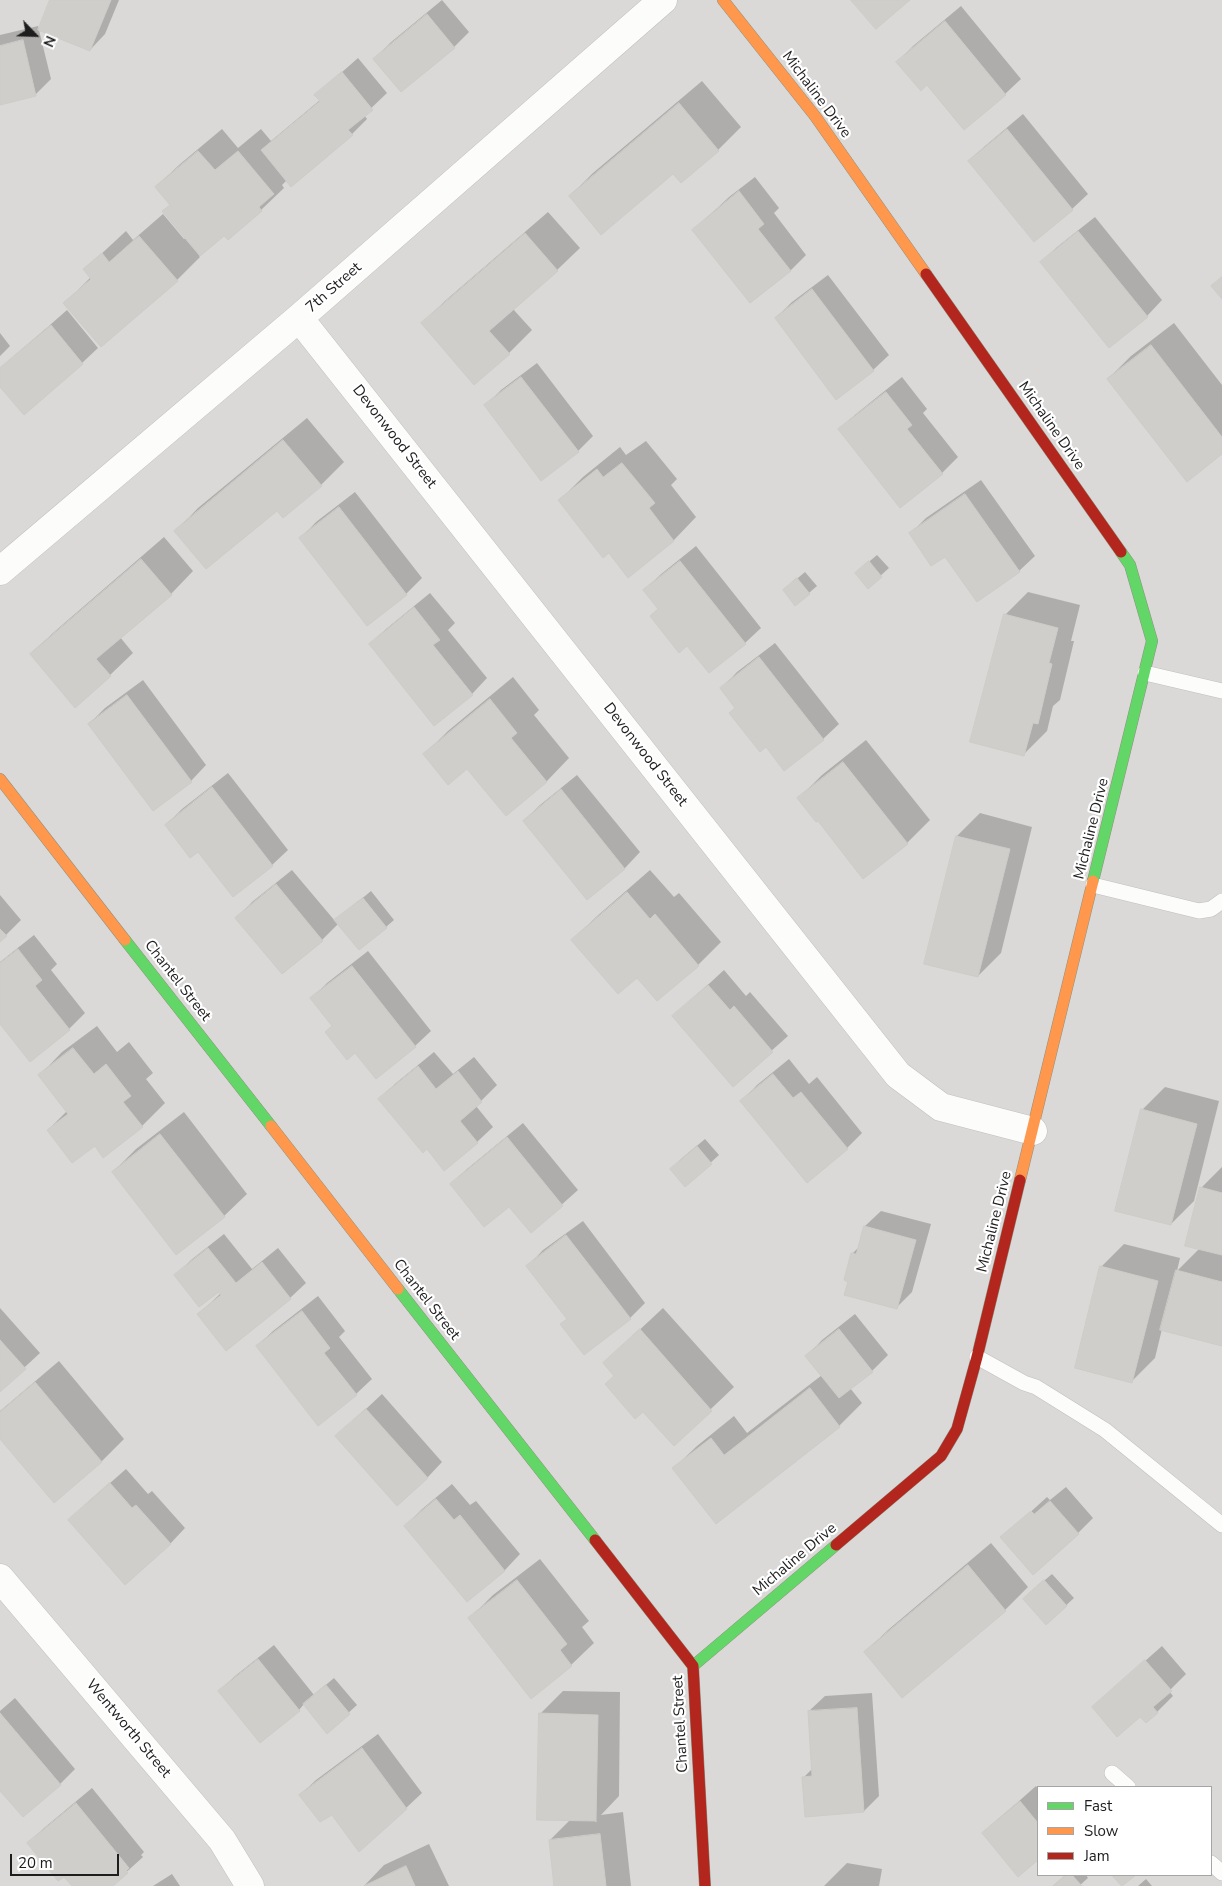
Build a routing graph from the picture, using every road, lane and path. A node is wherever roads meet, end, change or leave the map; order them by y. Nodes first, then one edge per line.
1 (664, 0) edge
2 (723, 0) edge
3 (299, 318) junction
4 (0, 571) edge
5 (1145, 673) junction
6 (1222, 691) edge
7 (0, 779) edge
8 (1093, 885) junction
9 (1222, 901) edge
10 (1033, 1132) junction
11 (977, 1357) junction
12 (1222, 1525) edge
13 (0, 1578) edge
14 (693, 1666) junction
15 (1112, 1773) dead end
16 (1127, 1786) edge
17 (1212, 1864) edge
18 (1222, 1874) edge
19 (250, 1886) edge
20 (705, 1886) edge

1 - 3 street, 7th Street
2 - 5 street, Michaline Drive
3 - 4 street, 7th Street
3 - 10 street, Devonwood Street
5 - 6 lane
5 - 8 street, Michaline Drive
7 - 14 street, Chantel Street
8 - 9 lane
8 - 10 street, Michaline Drive
10 - 11 street, Michaline Drive
11 - 12 lane
11 - 14 street, Michaline Drive
13 - 19 street, Wentworth Street
14 - 20 street, Chantel Street
15 - 16 lane
17 - 18 lane

